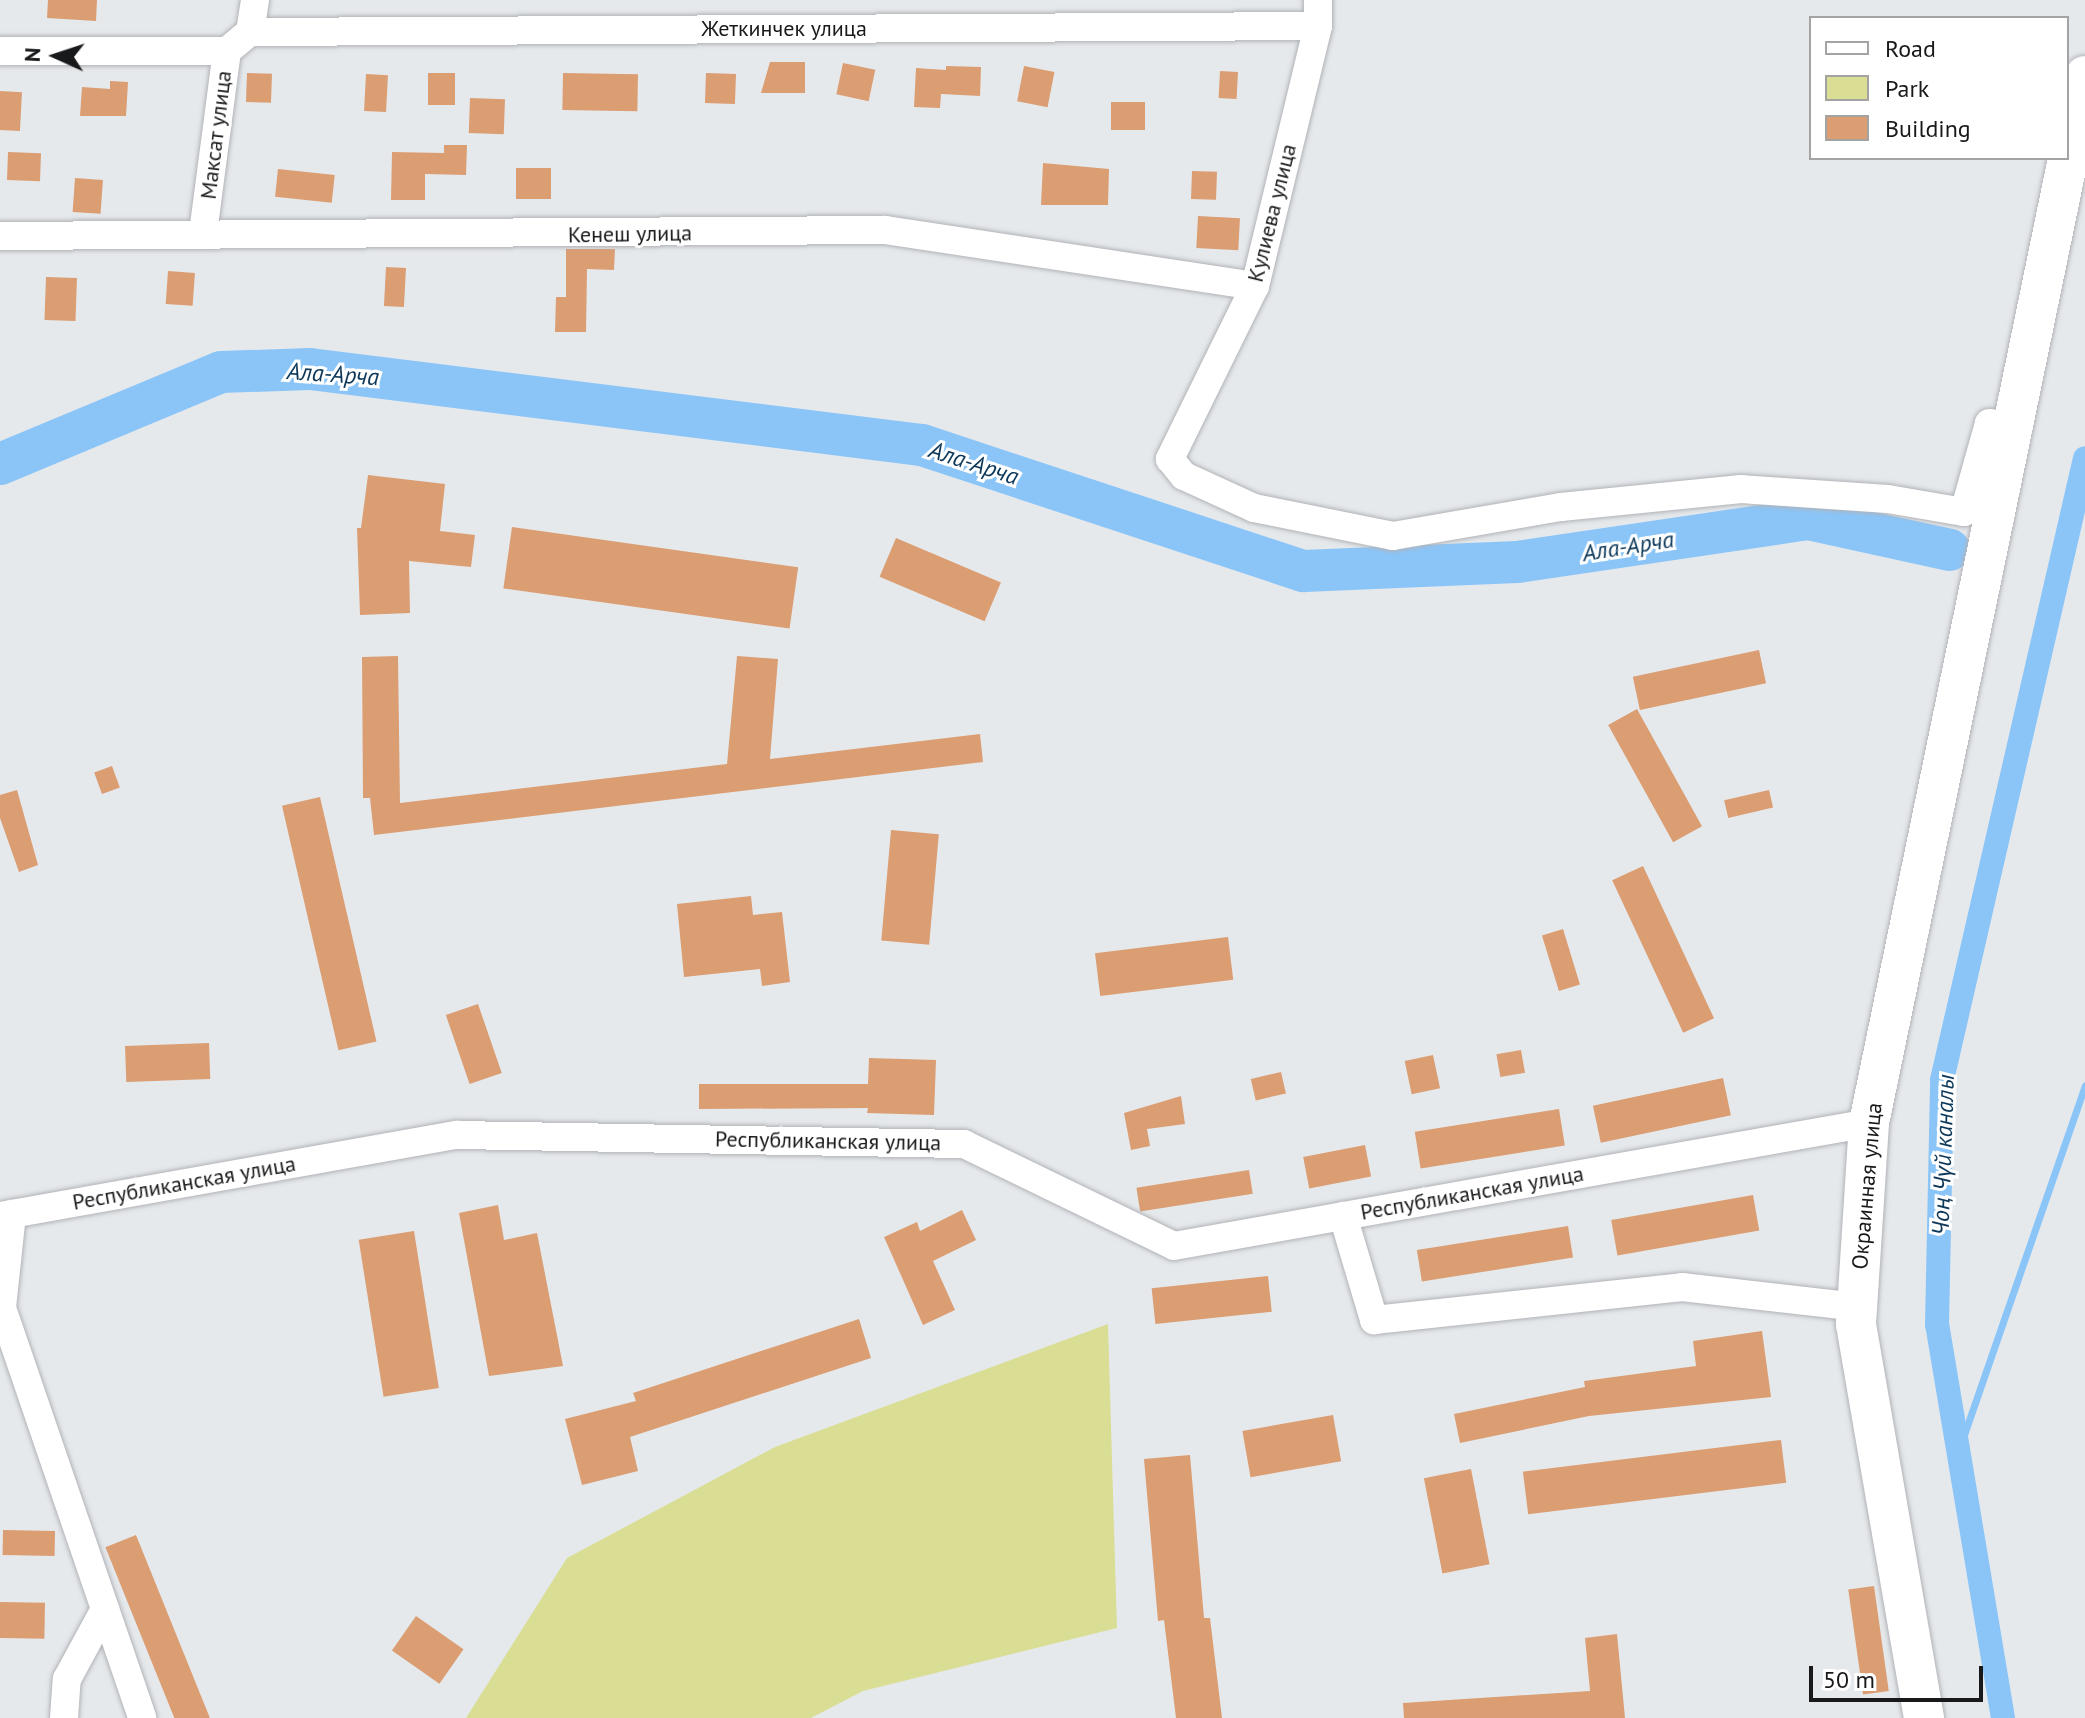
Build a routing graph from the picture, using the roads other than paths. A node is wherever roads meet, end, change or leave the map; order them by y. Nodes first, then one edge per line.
1 (255, 0) edge
2 (1318, 13) edge
3 (250, 32) junction
4 (0, 51) edge
5 (227, 51) junction
6 (2085, 76) edge
7 (2069, 154) edge
8 (2068, 160) edge
9 (203, 233) junction
10 (0, 236) edge
11 (1255, 286) junction
12 (2013, 426) junction
13 (1869, 1123) junction
14 (6, 1215) edge
15 (1343, 1216) junction
16 (1857, 1307) junction
17 (105, 1609) junction
18 (64, 1718) edge
19 (142, 1718) edge
20 (1924, 1718) edge

1 - 3 street
2 - 3 street, Жеткинчек улица
2 - 11 street, Кулиева улица
3 - 5 street, Максат улица
4 - 5 street
5 - 9 street, Максат улица
6 - 7 street, Окраинная улица
8 - 12 street, Окраинная улица
9 - 10 street, Кенеш улица
9 - 11 street, Кенеш улица
11 - 12 street, Кулиева улица
12 - 13 street, Окраинная улица
13 - 15 street, Республиканская улица
13 - 16 street, Окраинная улица
14 - 15 street, Республиканская улица
14 - 17 street
15 - 16 street
16 - 20 street, Окраинная улица
17 - 18 street
17 - 19 street

